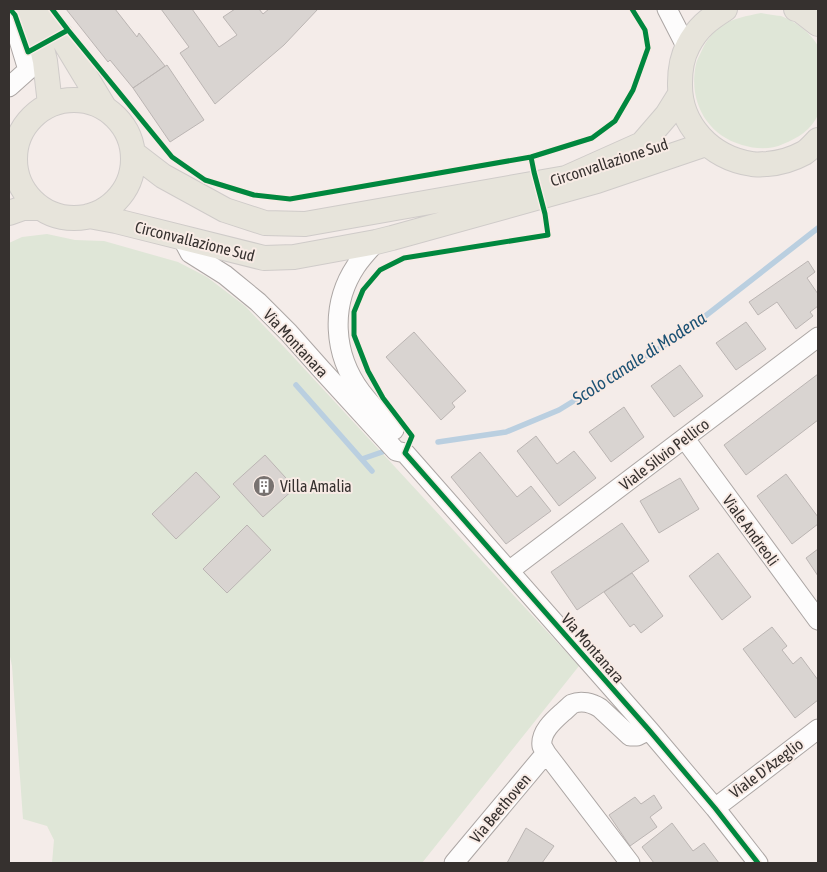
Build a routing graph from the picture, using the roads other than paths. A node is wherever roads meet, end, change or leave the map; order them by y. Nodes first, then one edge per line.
1 (667, 9) edge
2 (726, 9) edge
3 (9, 12) edge
4 (22, 31) edge
5 (687, 48) junction
6 (45, 61) junction
7 (9, 86) edge
8 (9, 94) edge
9 (680, 94) junction
10 (50, 104) junction
11 (104, 107) junction
12 (818, 140) edge
13 (706, 144) junction
14 (12, 148) edge
15 (133, 153) junction
16 (41, 208) junction
17 (9, 213) edge
18 (89, 216) junction
19 (182, 238) junction
20 (376, 242) junction
21 (818, 337) edge
22 (685, 439) junction
23 (405, 453) junction
24 (509, 571) junction
25 (818, 620) edge
26 (818, 729) edge
27 (649, 730) junction
28 (546, 753) junction
29 (714, 808) junction
30 (454, 863) edge
31 (630, 863) edge
32 (758, 863) edge

1 - 5 street
2 - 5 main road
3 - 4 street
4 - 6 main road
4 - 7 street
4 - 11 main road
5 - 9 main road
6 - 8 street
6 - 10 main road
9 - 13 main road
9 - 15 main road, Circonvallazione Sud
10 - 11 main road, Circonvallazione Sud
10 - 14 main road, Circonvallazione Sud
11 - 15 main road, Circonvallazione Sud
12 - 13 main road
13 - 20 main road, Circonvallazione Sud
14 - 16 main road, Circonvallazione Sud
15 - 18 main road, Circonvallazione Sud
16 - 17 main road, Circonvallazione Sud
16 - 18 main road, Circonvallazione Sud
18 - 19 main road, Circonvallazione Sud
19 - 20 main road, Circonvallazione Sud
19 - 23 street, Via Montanara
20 - 23 street, Via Montanara
21 - 22 street, Viale Silvio Pellico
22 - 24 street, Viale Silvio Pellico
22 - 25 street, Viale Andreoli
23 - 24 street, Via Montanara
24 - 27 street, Via Montanara
26 - 29 street, Viale D'Azeglio
27 - 28 street
27 - 29 street, Via Montanara
28 - 30 street, Via Beethoven
28 - 31 street
29 - 32 street, Via Montanara

